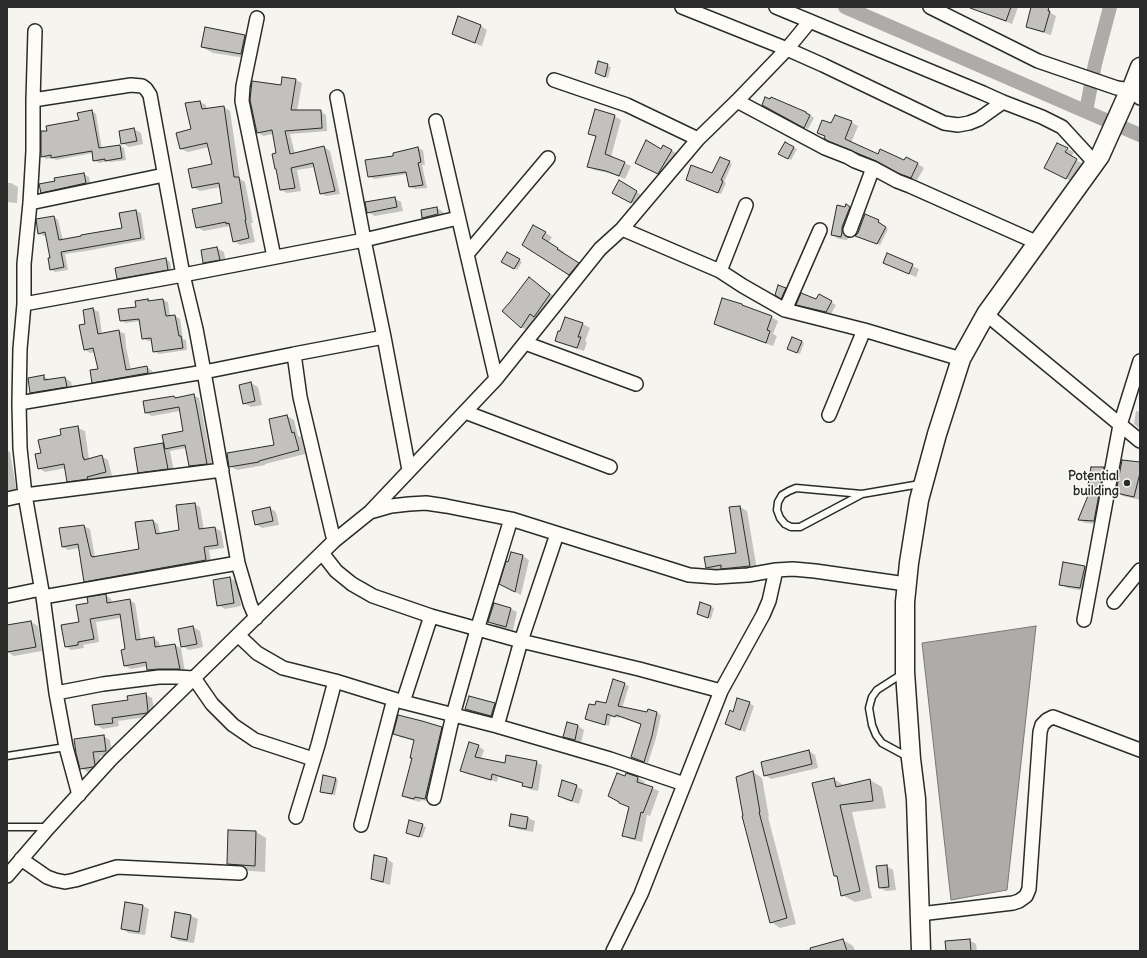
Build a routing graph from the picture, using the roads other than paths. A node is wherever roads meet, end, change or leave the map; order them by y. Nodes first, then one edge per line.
1 (682, 7) edge
2 (776, 7) edge
3 (930, 7) edge
4 (257, 18) dead end
5 (810, 21) junction
6 (35, 31) dead end
7 (787, 49) junction
8 (1140, 67) edge
9 (554, 80) dead end
10 (1129, 93) edge
11 (337, 97) dead end
12 (33, 100) junction
13 (737, 101) junction
14 (1003, 102) junction
15 (436, 121) dead end
16 (698, 139) junction
17 (548, 158) dead end
18 (1098, 160) junction
19 (874, 168) junction
20 (164, 175) junction
21 (30, 203) junction
22 (746, 205) dead end
23 (458, 218) junction
24 (622, 229) junction
25 (820, 230) dead end
26 (850, 230) dead end
27 (364, 240) junction
28 (1038, 243) junction
29 (467, 254) junction
30 (274, 257) junction
31 (720, 271) junction
32 (184, 275) junction
33 (24, 304) junction
34 (785, 310) junction
35 (986, 314) junction
36 (864, 330) junction
37 (384, 337) junction
38 (525, 343) junction
39 (294, 354) junction
40 (961, 359) junction
41 (1140, 361) edge
42 (204, 372) junction
43 (496, 380) junction
44 (636, 384) dead end
45 (19, 403) junction
46 (465, 412) junction
47 (829, 415) dead end
48 (1120, 425) junction
49 (1140, 441) edge
50 (610, 467) dead end
51 (222, 470) junction
52 (409, 470) junction
53 (924, 484) junction
54 (862, 494) junction
55 (25, 495) junction
56 (7, 499) edge
57 (370, 512) junction
58 (511, 519) junction
59 (557, 534) junction
60 (334, 541) junction
61 (322, 553) junction
62 (238, 563) junction
63 (776, 570) junction
64 (1140, 570) edge
65 (906, 584) junction
66 (8, 591) edge
67 (42, 593) junction
68 (1114, 602) dead end
69 (431, 616) junction
70 (256, 618) junction
71 (1084, 620) dead end
72 (477, 630) junction
73 (238, 635) junction
74 (521, 641) junction
75 (906, 672) junction
76 (194, 678) junction
77 (335, 681) junction
78 (721, 691) junction
79 (56, 693) junction
80 (399, 700) junction
81 (452, 715) junction
82 (497, 726) junction
83 (66, 747) junction
84 (1140, 750) edge
85 (7, 756) edge
86 (313, 759) junction
87 (911, 759) junction
88 (684, 784) junction
89 (79, 795) junction
90 (434, 798) dead end
91 (296, 817) dead end
92 (361, 825) dead end
93 (49, 827) junction
94 (7, 828) edge
95 (21, 859) junction
96 (240, 873) dead end
97 (7, 876) edge
98 (920, 914) junction
99 (613, 951) edge
100 (921, 951) edge

1 - 7 street
2 - 5 street
3 - 10 street
4 - 30 street
5 - 7 street
5 - 14 street
6 - 12 street
7 - 13 street
7 - 14 street
8 - 10 main road
9 - 16 street
10 - 18 main road
11 - 27 street
12 - 20 street
12 - 21 street
13 - 16 street
13 - 19 street
14 - 18 street
15 - 23 street
16 - 24 street
17 - 29 street
18 - 28 main road
19 - 26 street
19 - 28 street
20 - 21 street
20 - 32 street
21 - 33 street
22 - 31 street
23 - 27 street
23 - 29 street
24 - 31 street
24 - 38 street
25 - 34 street
27 - 30 street
27 - 37 street
28 - 35 main road
29 - 43 street
30 - 32 street
31 - 34 street
32 - 33 street
32 - 42 street
33 - 45 street
34 - 36 street
35 - 40 main road
35 - 48 street
36 - 40 street
36 - 47 street
37 - 39 street
37 - 52 street
38 - 43 street
38 - 44 street
39 - 42 street
39 - 60 street
40 - 53 main road
41 - 48 street
42 - 45 street
42 - 51 street
43 - 46 street
45 - 55 street
46 - 50 street
46 - 52 street
48 - 49 street
48 - 71 street
51 - 55 street
51 - 62 street
52 - 57 street
53 - 54 lane
53 - 65 main road
54 - 54 lane
55 - 56 street
55 - 67 street
57 - 58 street
57 - 60 street
58 - 59 street
58 - 72 street
59 - 63 street
59 - 74 street
60 - 61 street
61 - 69 street
61 - 70 street
62 - 67 street
62 - 70 street
63 - 65 street
63 - 78 street
64 - 68 street
65 - 75 main road
66 - 67 street
67 - 79 street
69 - 72 street
69 - 80 street
70 - 73 street
72 - 74 street
72 - 81 street
73 - 76 street
73 - 77 street
74 - 78 street
74 - 82 street
75 - 87 main road
75 - 87 lane
76 - 79 street
76 - 86 street
76 - 89 street
77 - 80 street
77 - 86 street
78 - 88 street
79 - 83 street
80 - 81 street
80 - 92 street
81 - 82 street
81 - 90 street
82 - 88 street
83 - 85 lane
83 - 89 street
84 - 98 street
86 - 91 street
87 - 98 main road
88 - 99 street
89 - 93 street
93 - 94 lane
93 - 95 street
95 - 96 street
95 - 97 street
98 - 100 main road

